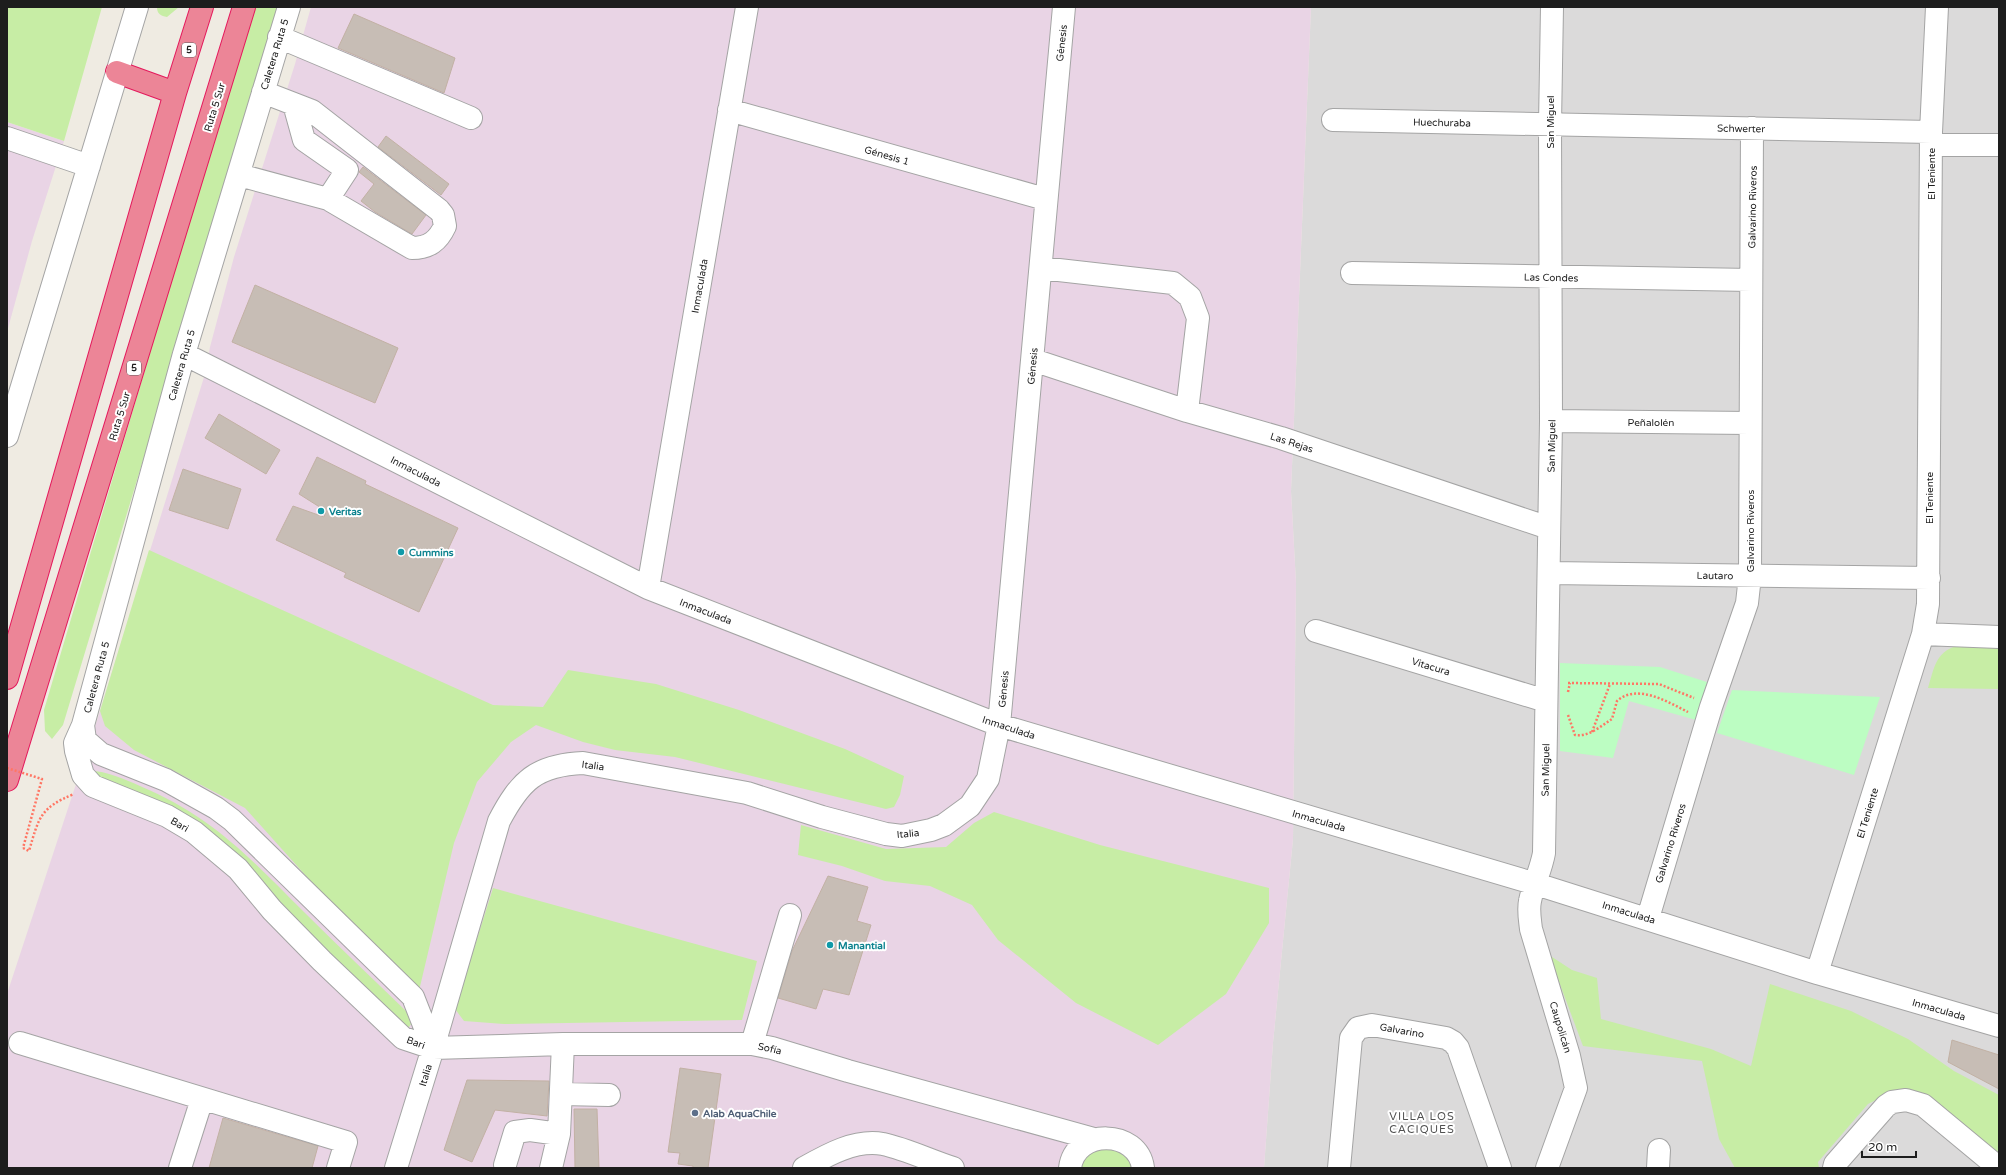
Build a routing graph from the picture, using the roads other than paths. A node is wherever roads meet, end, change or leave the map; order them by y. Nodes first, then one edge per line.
1 (137, 7) edge
2 (202, 7) edge
3 (244, 7) edge
4 (289, 7) edge
5 (747, 7) edge
6 (1064, 7) edge
7 (1552, 7) edge
8 (1937, 7) edge
9 (279, 38) junction
10 (117, 72) junction
11 (263, 92) junction
12 (175, 93) junction
13 (294, 104) junction
14 (729, 110) junction
15 (471, 118) dead end
16 (1333, 120) dead end
17 (1550, 124) junction
18 (1752, 128) junction
19 (7, 138) edge
20 (1931, 138) junction
21 (1999, 145) edge
22 (89, 166) junction
23 (239, 175) junction
24 (328, 199) junction
25 (1046, 199) junction
26 (1041, 268) junction
27 (1352, 273) dead end
28 (1550, 277) junction
29 (1751, 280) junction
30 (184, 354) junction
31 (1033, 360) junction
32 (1186, 411) junction
33 (1551, 421) junction
34 (1750, 423) junction
35 (7, 436) edge
36 (1549, 528) junction
37 (1549, 573) junction
38 (1750, 576) junction
39 (1929, 578) junction
40 (648, 588) junction
41 (1316, 631) dead end
42 (1923, 634) junction
43 (1999, 637) edge
44 (7, 678) edge
45 (1547, 692) junction
46 (83, 725) junction
47 (999, 725) junction
48 (7, 780) edge
49 (1536, 884) junction
50 (790, 915) dead end
51 (1648, 918) junction
52 (1817, 973) junction
53 (1999, 1026) edge
54 (20, 1043) dead end
55 (563, 1044) junction
56 (752, 1044) junction
57 (433, 1048) junction
58 (561, 1094) junction
59 (609, 1095) dead end
60 (202, 1099) junction
61 (559, 1134) junction
62 (1094, 1139) junction
63 (506, 1165) dead end
64 (180, 1168) edge
65 (338, 1168) edge
66 (396, 1168) edge
67 (550, 1168) edge
68 (804, 1168) edge
69 (953, 1168) edge
70 (1070, 1168) edge
71 (1143, 1168) edge
72 (1339, 1168) edge
73 (1500, 1168) edge
74 (1547, 1168) edge
75 (1834, 1168) edge
76 (1999, 1168) edge

1 - 10 street
2 - 12 highway, 5
3 - 48 highway, Ruta 5 Sur / 5
4 - 9 street, Caletera Ruta 5
5 - 14 street, Inmaculada
6 - 25 street, Génesis
7 - 17 street, San Miguel
8 - 20 street, El Teniente
9 - 11 street, Caletera Ruta 5
9 - 15 street
10 - 12 highway
10 - 22 street
11 - 13 street
11 - 23 street, Caletera Ruta 5
12 - 44 highway, 5
13 - 24 street
13 - 24 street
14 - 25 street, Génesis 1
14 - 40 street, Inmaculada
16 - 17 street, Huechuraba
17 - 18 street, Schwerter
17 - 28 street, San Miguel
18 - 20 street, Schwerter
18 - 29 street, Galvarino Riveros
19 - 22 street
20 - 21 street, Schwerter
20 - 39 street, El Teniente
22 - 35 street
23 - 24 street
23 - 30 street, Caletera Ruta 5
25 - 26 street, Génesis
26 - 31 street, Génesis
26 - 32 street
27 - 28 street, Las Condes
28 - 29 street, Las Condes
28 - 33 street, San Miguel
29 - 34 street, Galvarino Riveros
30 - 40 street, Inmaculada
30 - 46 street, Caletera Ruta 5
31 - 32 street, Las Rejas
31 - 47 street, Génesis
32 - 36 street, Las Rejas
33 - 34 street, Peñalolén
33 - 36 street, San Miguel
34 - 38 street, Galvarino Riveros
36 - 37 street, San Miguel
37 - 38 street, Lautaro
37 - 45 street, San Miguel
38 - 39 street, Lautaro
38 - 51 street, Galvarino Riveros
39 - 42 street, El Teniente
40 - 47 street, Inmaculada
41 - 45 street, Vitacura
42 - 43 street
42 - 52 street, El Teniente
45 - 49 street, San Miguel
46 - 57 street, Bari
46 - 57 street, Bari
47 - 49 street, Inmaculada
47 - 57 street, Italia
49 - 51 street, Inmaculada
49 - 74 street, Caupolicán
50 - 56 street
51 - 52 street, Inmaculada
52 - 53 street, Inmaculada
54 - 60 street
55 - 56 street, Sofía
55 - 57 street, Sofía
55 - 58 street
56 - 62 street, Sofía
57 - 66 street, Italia
58 - 59 street
58 - 61 street
60 - 64 street
60 - 65 street
61 - 63 street
61 - 67 street
62 - 70 street
62 - 71 street, Sofía
68 - 69 street
72 - 73 street, Galvarino
75 - 76 street

